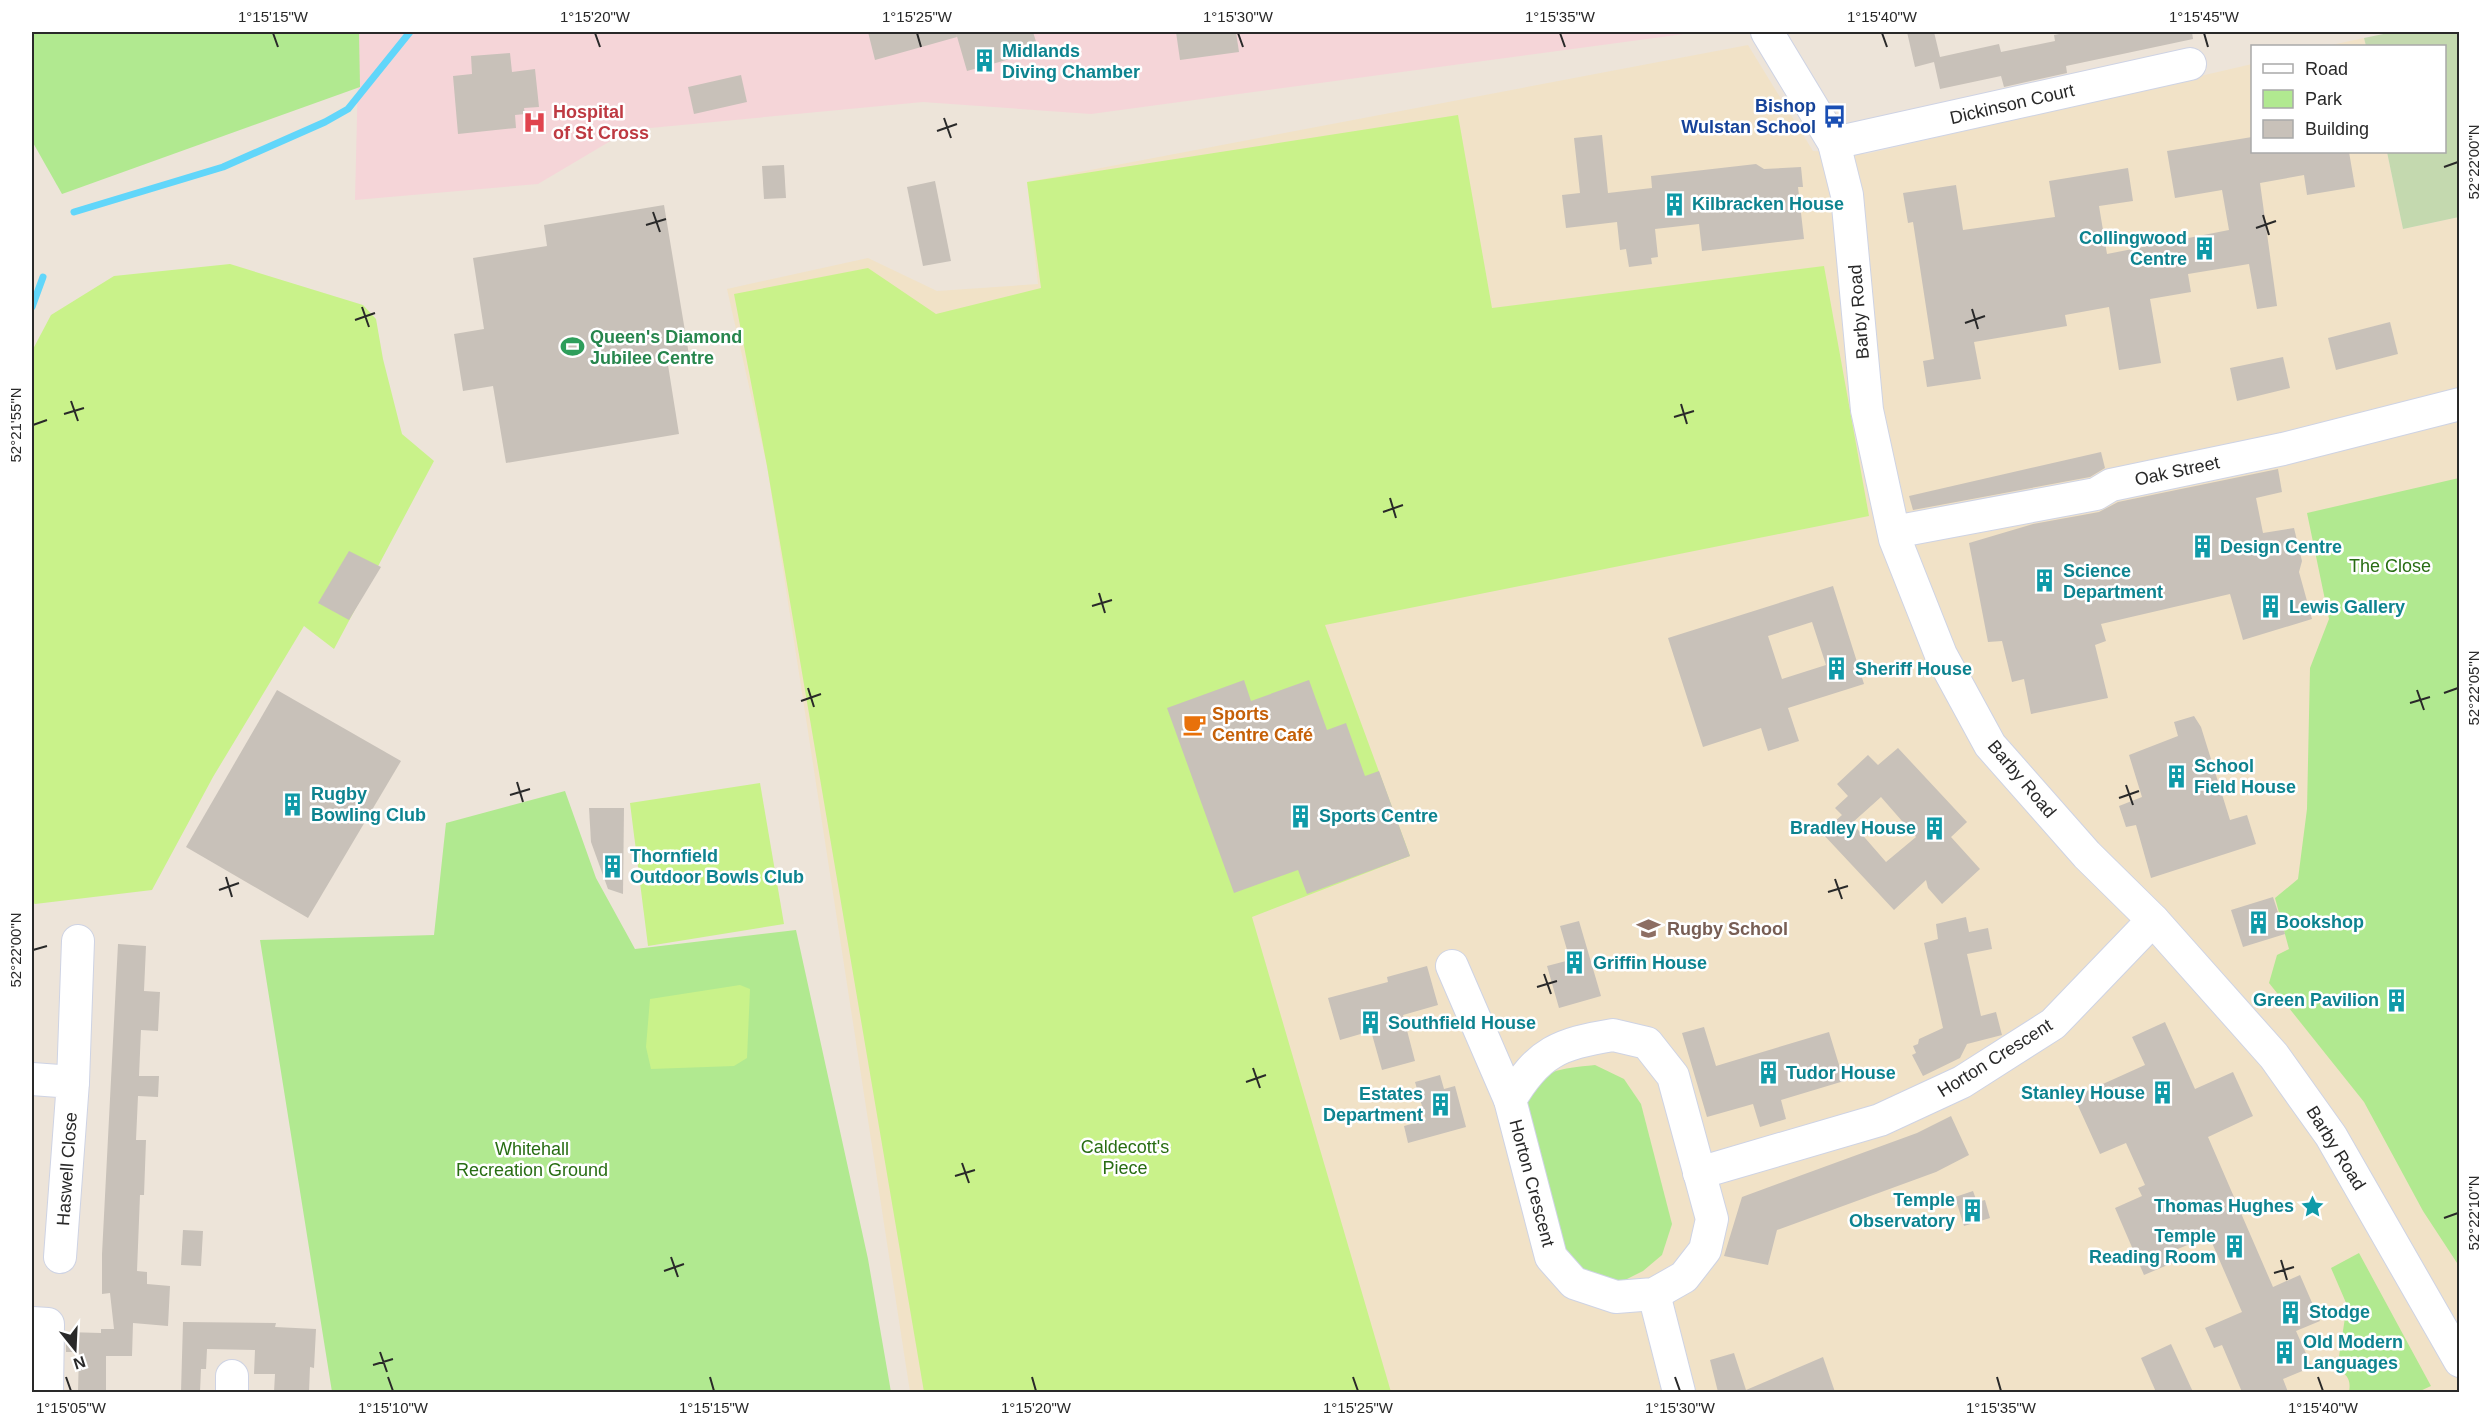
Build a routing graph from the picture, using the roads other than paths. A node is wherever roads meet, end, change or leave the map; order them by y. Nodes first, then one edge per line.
1 (1767, 32) edge
2 (2190, 64) dead end
3 (1834, 143) junction
4 (2460, 404) edge
5 (1894, 532) junction
6 (2153, 920) junction
7 (78, 941) dead end
8 (1452, 966) dead end
9 (32, 1079) edge
10 (73, 1082) junction
11 (1510, 1100) junction
12 (1700, 1173) junction
13 (60, 1257) dead end
14 (1654, 1294) junction
15 (40, 1323) edge
16 (2460, 1361) edge
17 (47, 1392) edge
18 (1679, 1392) edge

1 - 3 street, Barby Road
2 - 3 street, Dickinson Court
3 - 5 street, Barby Road
4 - 5 street, Oak Street
5 - 6 street, Barby Road
6 - 12 street, Horton Crescent
6 - 16 street, Barby Road
7 - 10 street, Haswell Close
8 - 11 street, Horton Crescent
9 - 10 street
10 - 13 street, Haswell Close
11 - 12 street, Horton Crescent
11 - 14 street, Horton Crescent
12 - 14 street, Horton Crescent
14 - 18 street
15 - 17 street

